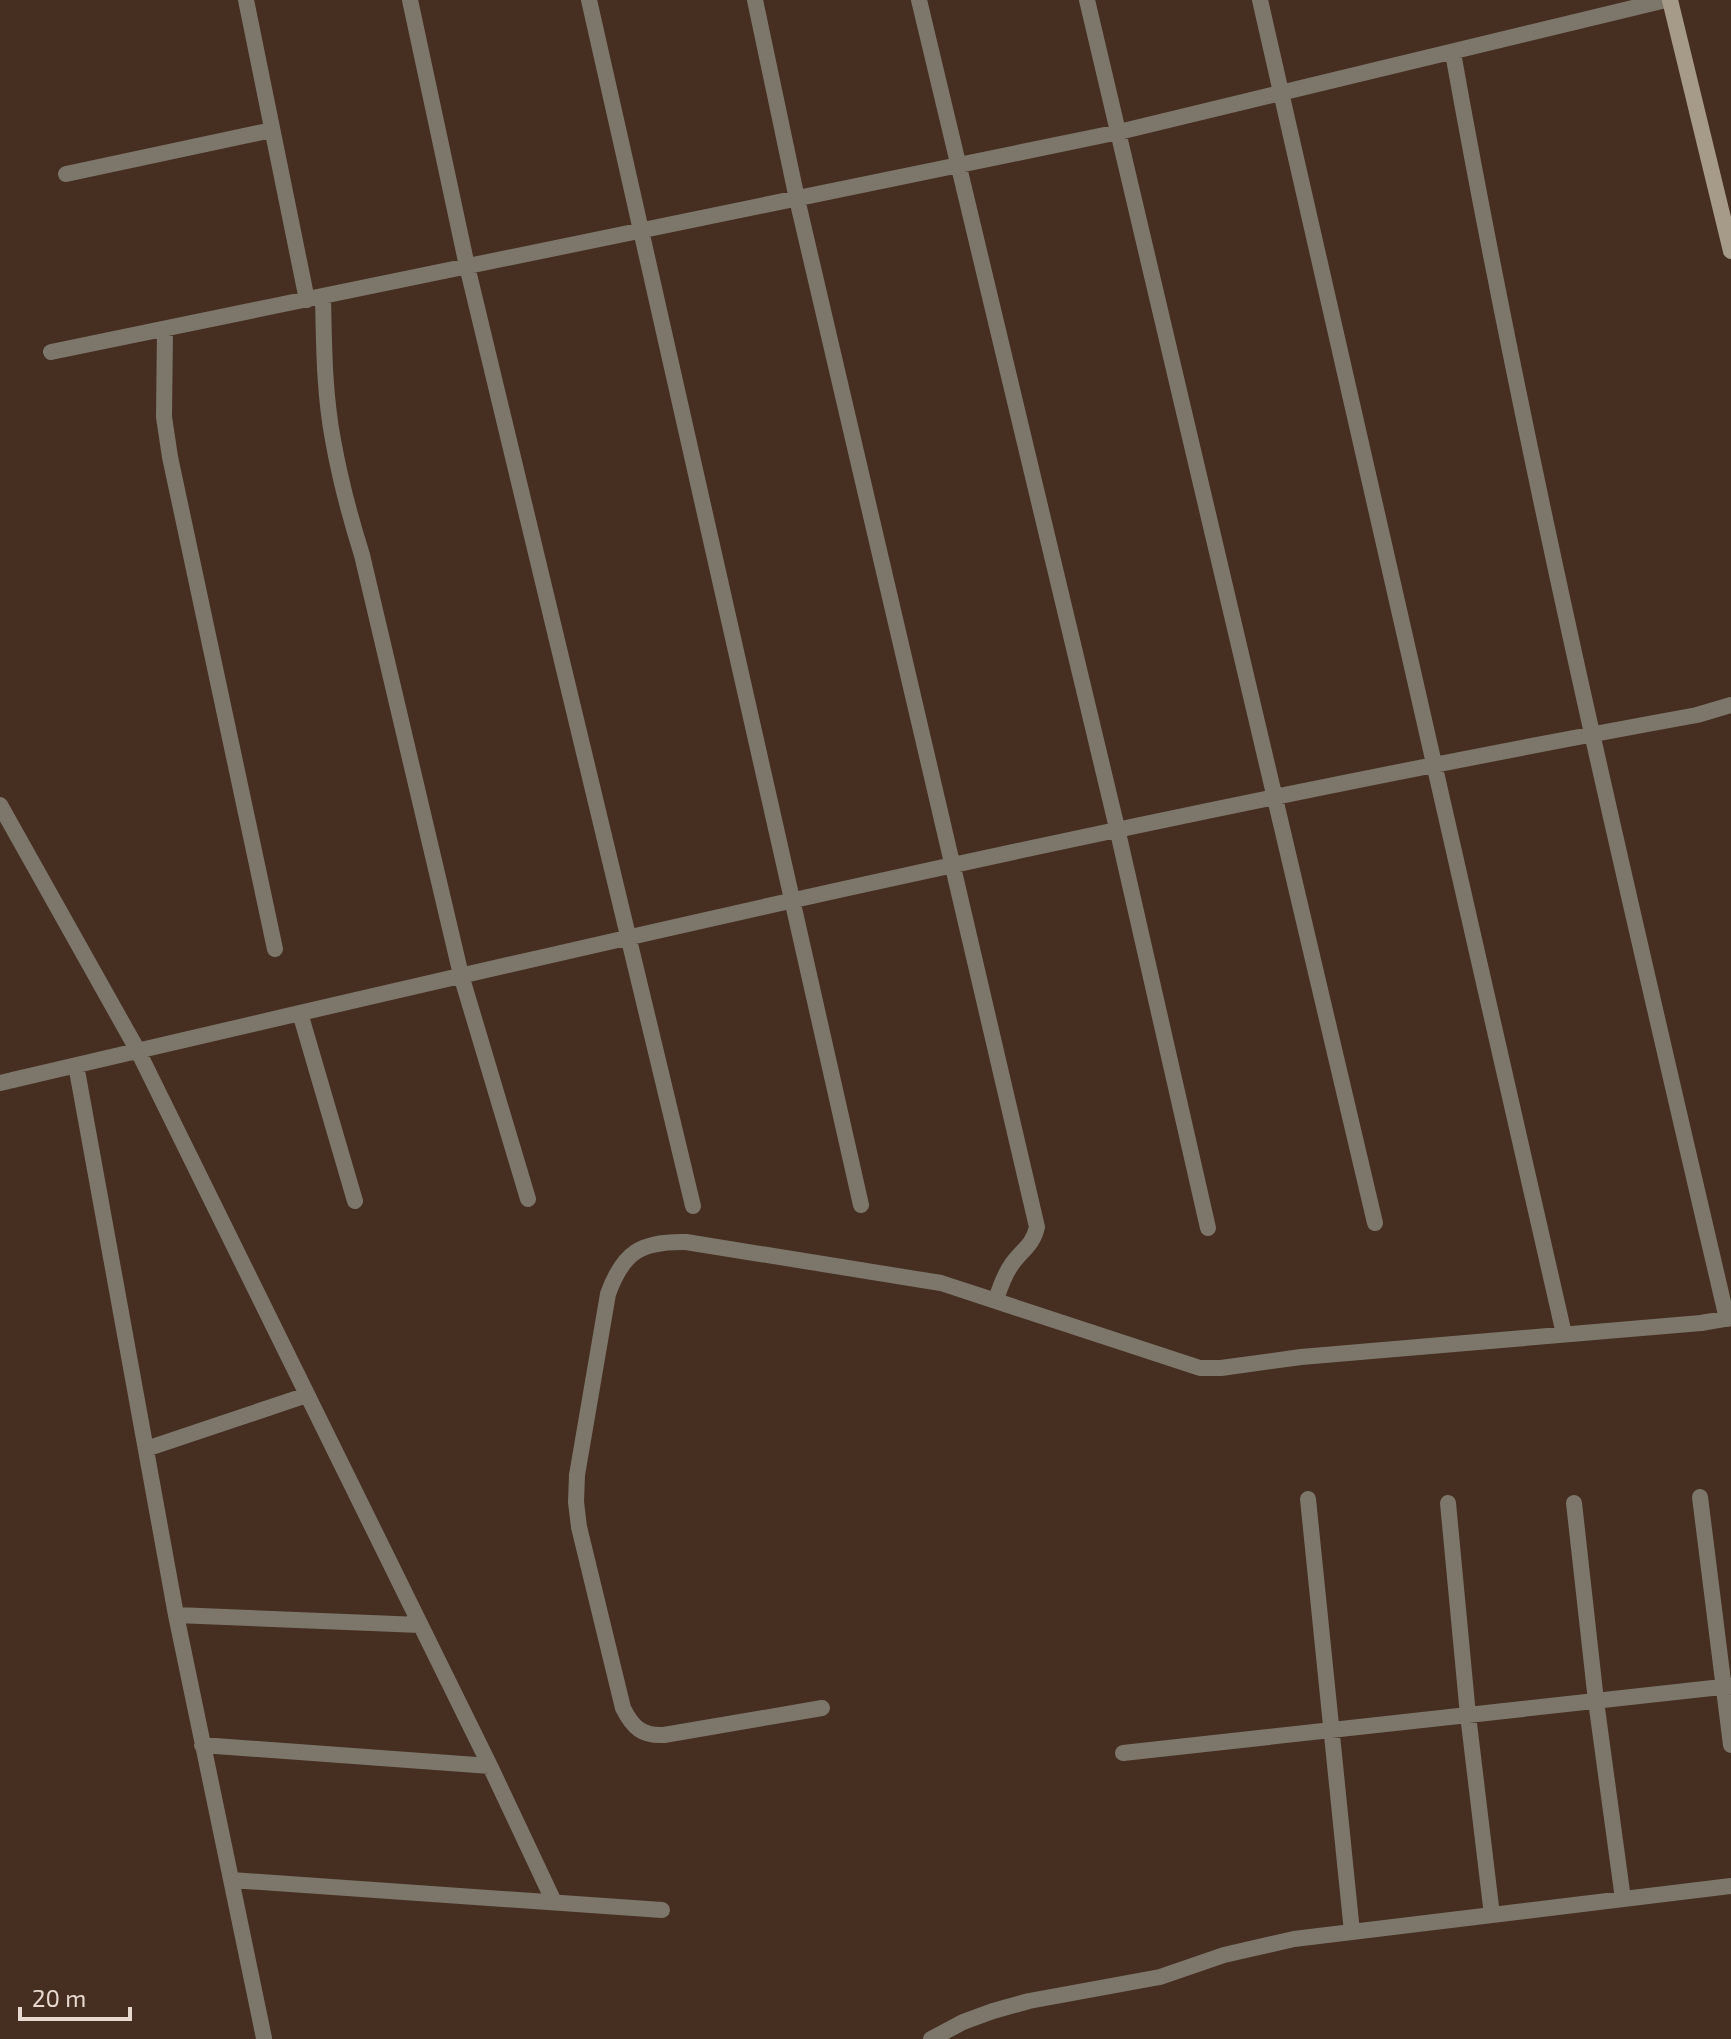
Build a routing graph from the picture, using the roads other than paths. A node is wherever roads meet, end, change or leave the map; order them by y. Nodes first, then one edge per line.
1 (246, 0) edge
2 (410, 0) edge
3 (589, 0) edge
4 (755, 0) edge
5 (919, 0) edge
6 (1087, 0) edge
7 (1260, 0) edge
8 (1668, 0) edge
9 (1453, 53) junction
10 (1282, 95) junction
11 (272, 130) junction
12 (1119, 132) junction
13 (957, 165) junction
14 (66, 174) dead end
15 (797, 199) junction
16 (641, 231) junction
17 (1730, 242) edge
18 (467, 266) junction
19 (315, 298) junction
20 (165, 329) junction
21 (51, 352) dead end
22 (1731, 705) edge
23 (1591, 734) junction
24 (1435, 764) junction
25 (1273, 796) junction
26 (0, 805) edge
27 (1117, 828) junction
28 (951, 866) junction
29 (792, 900) junction
30 (627, 936) junction
31 (275, 949) dead end
32 (461, 975) junction
33 (300, 1013) junction
34 (138, 1051) junction
35 (76, 1065) junction
36 (0, 1083) edge
37 (528, 1199) dead end
38 (355, 1201) dead end
39 (861, 1205) dead end
40 (693, 1206) dead end
41 (1375, 1223) dead end
42 (1208, 1228) dead end
43 (996, 1300) junction
44 (1729, 1319) edge
45 (1564, 1334) junction
46 (307, 1395) junction
47 (146, 1449) junction
48 (1700, 1497) dead end
49 (1308, 1499) dead end
50 (1448, 1503) dead end
51 (1574, 1503) dead end
52 (176, 1615) junction
53 (420, 1625) junction
54 (1727, 1687) edge
55 (1596, 1701) junction
56 (822, 1708) dead end
57 (1468, 1715) junction
58 (1332, 1730) junction
59 (202, 1745) junction
60 (1731, 1745) edge
61 (1123, 1753) dead end
62 (490, 1766) junction
63 (232, 1880) junction
64 (1731, 1886) edge
65 (1623, 1899) junction
66 (554, 1902) junction
67 (662, 1910) dead end
68 (1492, 1915) junction
69 (1352, 1932) junction
70 (264, 2038) edge
71 (931, 2039) edge

1 - 11 street
2 - 18 street
3 - 16 street
4 - 15 street
5 - 13 street
6 - 12 street
7 - 10 street
8 - 9 street
8 - 17 street
9 - 10 street
9 - 23 street
10 - 12 street
10 - 24 street
11 - 14 street
11 - 19 street
12 - 13 street
12 - 25 street
13 - 15 street
13 - 27 street
15 - 16 street
15 - 28 street
16 - 18 street
16 - 29 street
18 - 19 street
18 - 30 street
19 - 20 street
19 - 32 street
20 - 21 street
20 - 31 street
22 - 23 street
23 - 24 street
23 - 44 street
24 - 25 street
24 - 45 street
25 - 27 street
25 - 41 street
26 - 34 street
27 - 28 street
27 - 42 street
28 - 29 street
28 - 43 street
29 - 30 street
29 - 39 street
30 - 32 street
30 - 40 street
32 - 33 street
32 - 37 street
33 - 34 street
33 - 38 street
34 - 35 street
34 - 46 street
35 - 36 street
35 - 47 street
43 - 45 street
43 - 56 street
44 - 45 street
46 - 47 street
46 - 53 street
47 - 52 street
48 - 54 street
49 - 58 street
50 - 57 street
51 - 55 street
52 - 53 street
52 - 59 street
53 - 62 street
54 - 55 street
54 - 60 street
55 - 57 street
55 - 65 street
57 - 58 street
57 - 68 street
58 - 61 street
58 - 69 street
59 - 62 street
59 - 63 street
62 - 66 street
63 - 66 street
63 - 70 street
64 - 65 street
65 - 68 street
66 - 67 street
68 - 69 street
69 - 71 street

